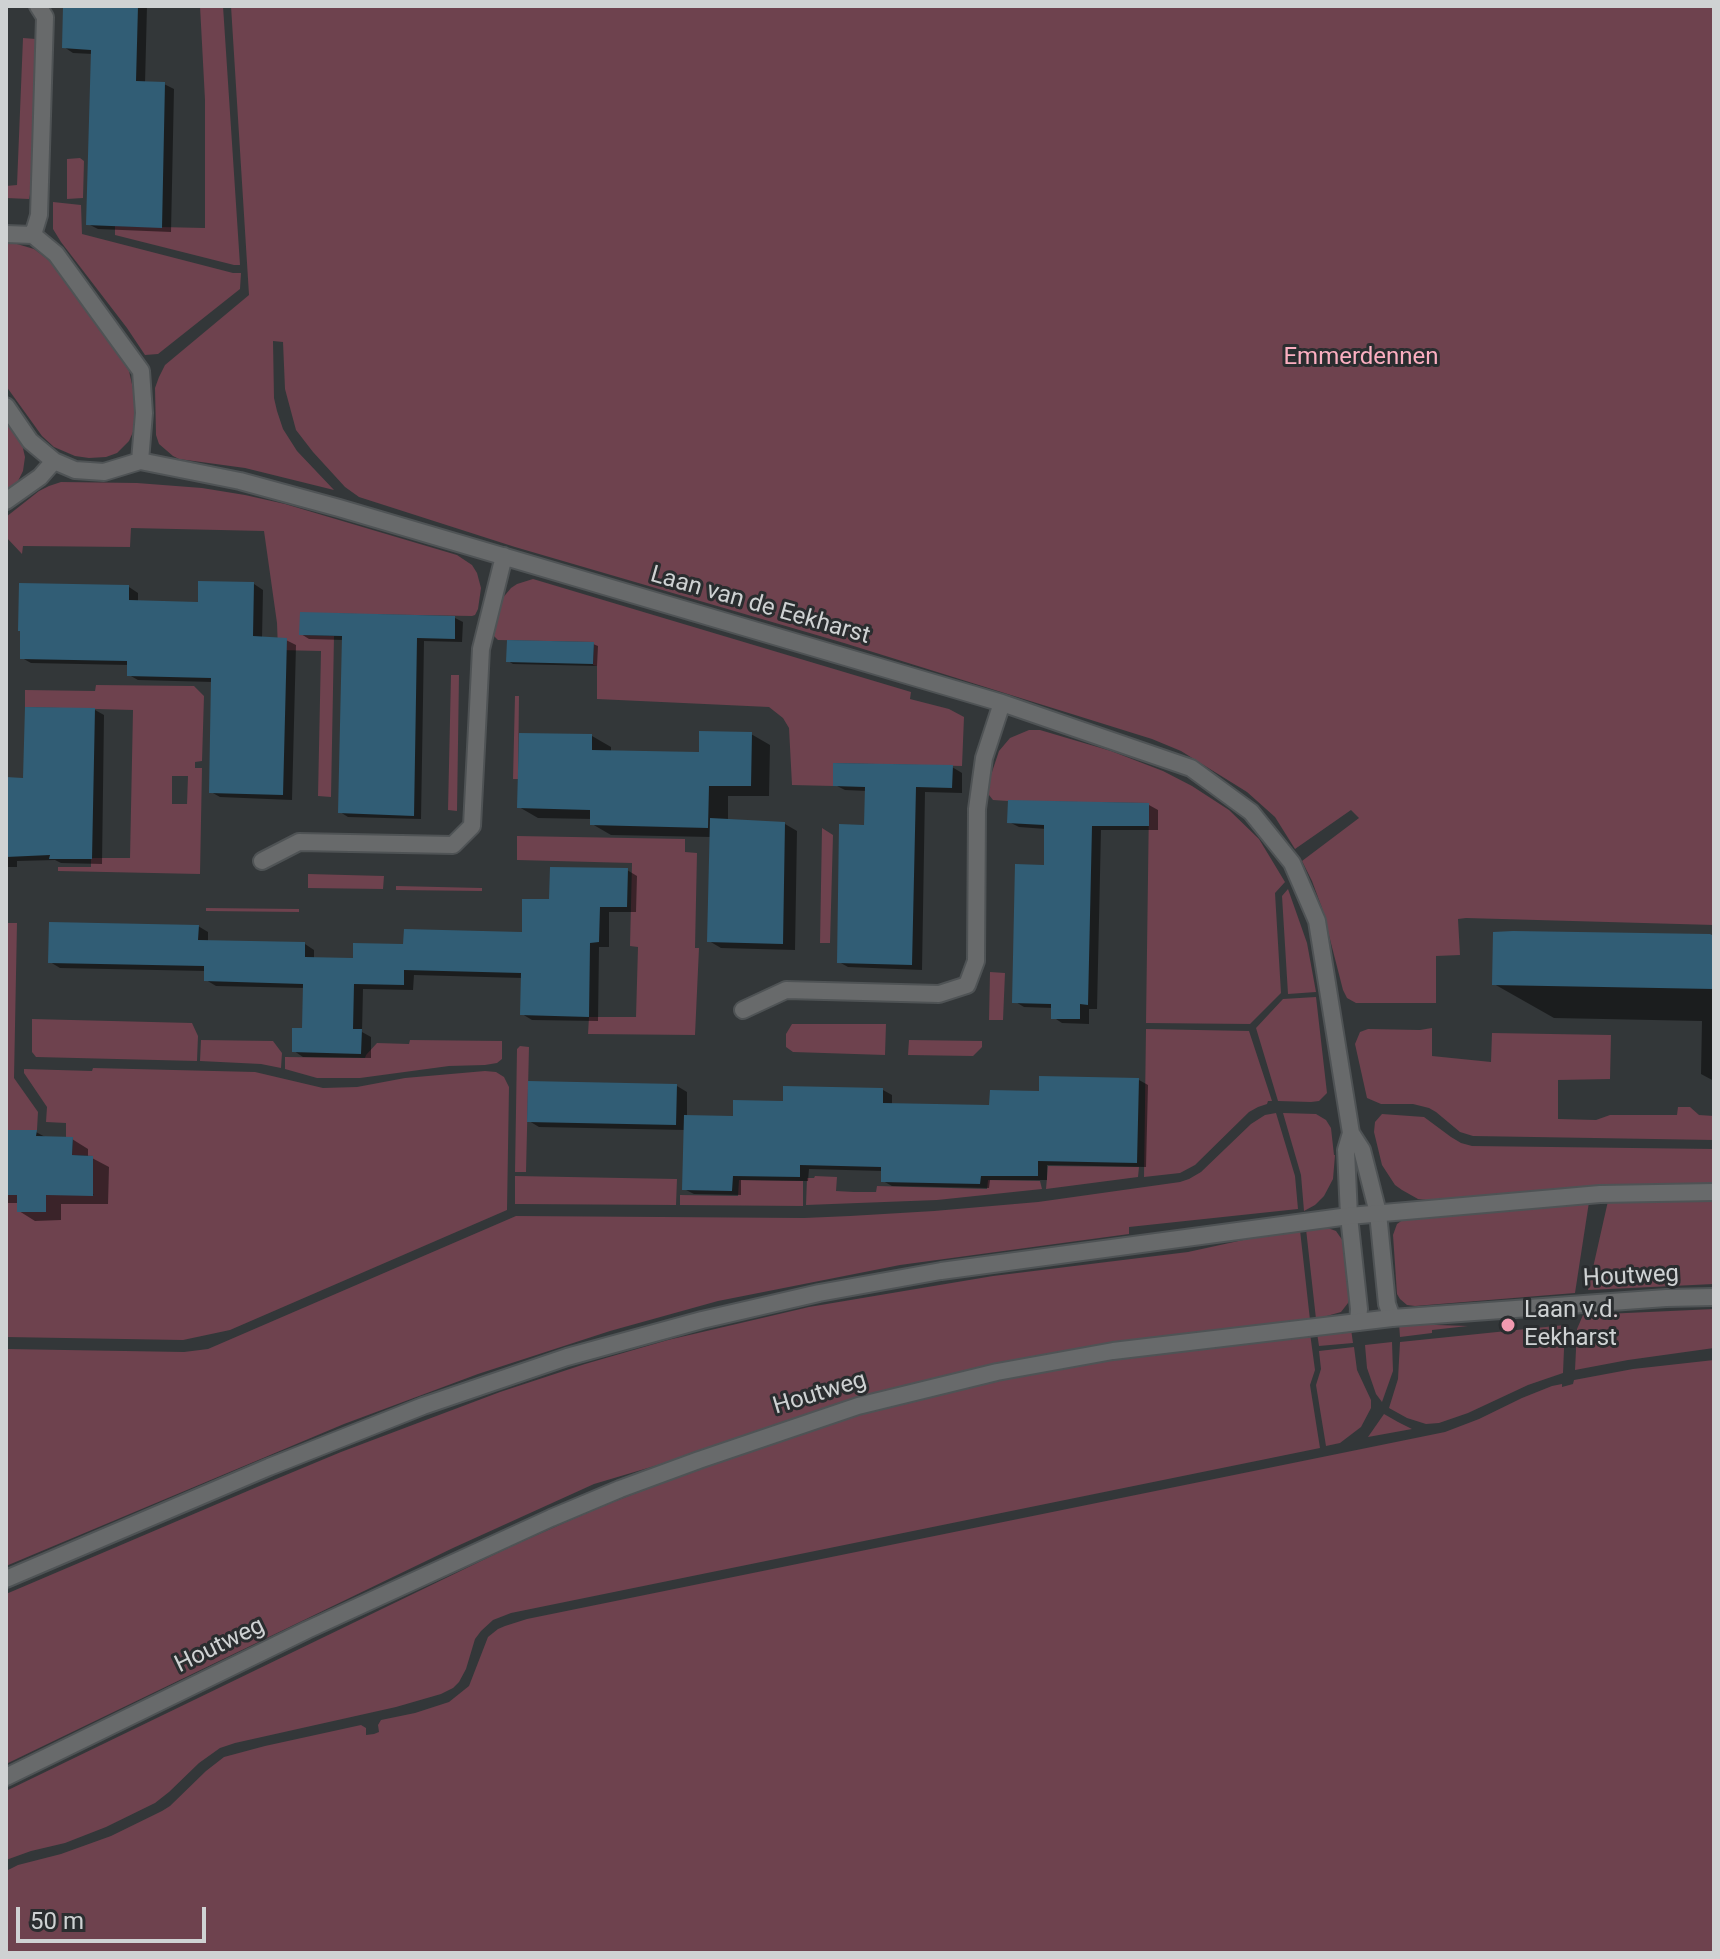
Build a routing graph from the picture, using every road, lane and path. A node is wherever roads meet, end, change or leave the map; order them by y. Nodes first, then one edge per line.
1 (38, 6) edge
2 (6, 234) edge
3 (33, 235) junction
4 (6, 406) edge
5 (54, 461) junction
6 (140, 461) junction
7 (6, 501) edge
8 (504, 556) junction
9 (1002, 703) junction
10 (262, 861) dead end
11 (743, 1010) dead end
12 (1351, 1133) junction
13 (1714, 1192) edge
14 (1378, 1213) junction
15 (1349, 1216) junction
16 (1714, 1297) edge
17 (1392, 1318) junction
18 (1358, 1322) junction
19 (6, 1579) edge
20 (6, 1777) edge

1 - 3 street
2 - 3 street
3 - 6 street
4 - 5 street, Laan van de Eekharst
5 - 6 street, Laan van de Eekharst
5 - 7 street
6 - 8 street, Laan van de Eekharst
8 - 9 street, Laan van de Eekharst
8 - 10 street
9 - 11 street
9 - 12 street, Laan van de Eekharst
12 - 14 street, Laan van de Eekharst
12 - 15 street, Laan van de Eekharst
13 - 14 street
14 - 15 street
14 - 17 street, Laan van de Eekharst
15 - 18 street, Laan van de Eekharst
15 - 19 street
16 - 17 street, Houtweg
17 - 18 street, Houtweg
18 - 20 street, Houtweg

